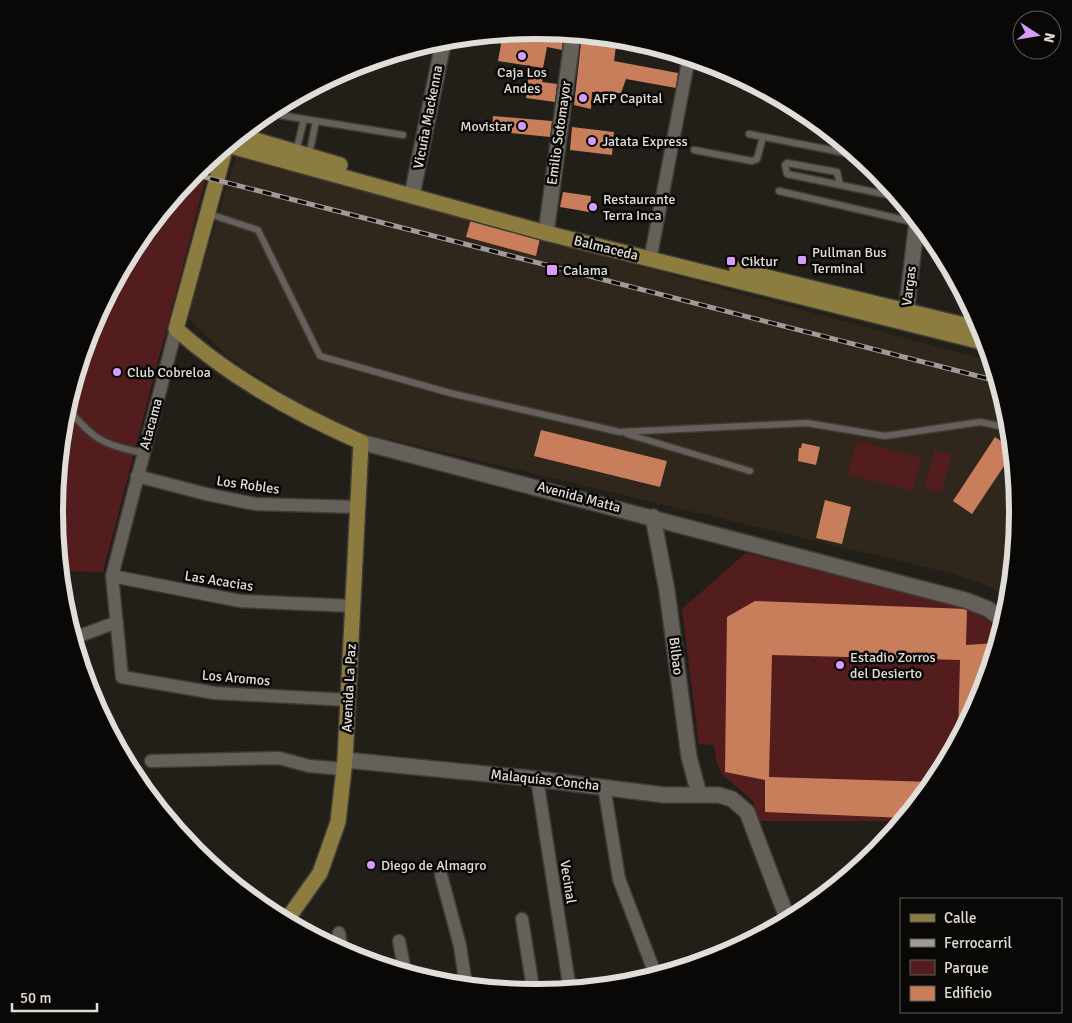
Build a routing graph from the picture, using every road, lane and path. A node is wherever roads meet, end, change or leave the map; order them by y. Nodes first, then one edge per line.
1 (572, 40) edge
2 (442, 48) edge
3 (688, 64) edge
4 (279, 114) edge
5 (304, 119) junction
6 (316, 121) junction
7 (749, 134) dead end
8 (403, 136) dead end
9 (246, 137) edge
10 (763, 137) junction
11 (235, 147) edge
12 (694, 150) dead end
13 (843, 152) edge
14 (302, 154) junction
15 (224, 156) edge
16 (840, 185) junction
17 (779, 191) dead end
18 (413, 192) junction
19 (886, 195) edge
20 (209, 214) junction
21 (913, 226) edge
22 (547, 228) junction
23 (918, 234) edge
24 (652, 250) junction
25 (905, 316) junction
26 (971, 327) edge
27 (176, 329) junction
28 (976, 340) edge
29 (73, 414) edge
30 (1001, 426) edge
31 (620, 432) junction
32 (361, 442) junction
33 (143, 453) junction
34 (750, 471) dead end
35 (137, 476) junction
36 (357, 506) junction
37 (653, 517) junction
38 (112, 576) junction
39 (352, 606) junction
40 (997, 616) edge
41 (117, 622) junction
42 (80, 636) edge
43 (122, 677) joint
44 (348, 700) junction
45 (151, 761) dead end
46 (345, 764) junction
47 (537, 779) junction
48 (604, 786) junction
49 (699, 794) junction
50 (441, 875) dead end
51 (785, 913) edge
52 (290, 915) edge
53 (522, 919) dead end
54 (338, 933) dead end
55 (340, 941) edge
56 (399, 941) dead end
57 (404, 965) edge
58 (653, 969) edge
59 (465, 978) edge
60 (569, 983) edge
61 (532, 984) edge

1 - 22 street, Emilio Sotomayor
2 - 18 street, Vicuña Mackenna
3 - 24 street
4 - 5 lane
5 - 6 lane
5 - 14 lane
6 - 8 lane
6 - 14 lane
7 - 10 lane
9 - 14 main road, Balmaceda
10 - 12 lane
10 - 13 lane
11 - 18 main road, Balmaceda
14 - 18 main road, Balmaceda
15 - 20 main road, Atacama
16 - 16 lane
16 - 19 lane
17 - 21 lane
18 - 22 main road, Balmaceda
20 - 27 main road, Atacama
20 - 31 lane
22 - 24 main road, Balmaceda
22 - 25 main road, Balmaceda
23 - 25 street, Vargas
24 - 25 main road, Balmaceda
25 - 26 main road, Balmaceda
25 - 28 main road, Balmaceda
27 - 32 main road, Avenida Matta
27 - 33 street, Atacama
29 - 33 lane
30 - 31 lane
31 - 34 lane
32 - 36 main road, Avenida La Paz
32 - 37 street, Avenida Matta
33 - 35 street, Atacama
35 - 36 street, Los Robles
35 - 38 street, Atacama
36 - 39 main road, Avenida La Paz
37 - 40 street, Avenida Matta
37 - 49 street, Bilbao
38 - 39 street, Las Acacias
38 - 41 street, Atacama
39 - 44 main road, Avenida La Paz
41 - 42 street
41 - 43 street, Atacama
43 - 44 street, Los Aromos
44 - 46 main road, Avenida La Paz
45 - 46 street
46 - 47 street, Malaquías Concha
46 - 52 main road, Avenida La Paz
47 - 48 street, Malaquías Concha
47 - 60 street, Vecinal
48 - 49 street, Malaquías Concha
48 - 58 street
49 - 51 street, Malaquías Concha
50 - 59 street
53 - 61 street
54 - 55 street
56 - 57 street

